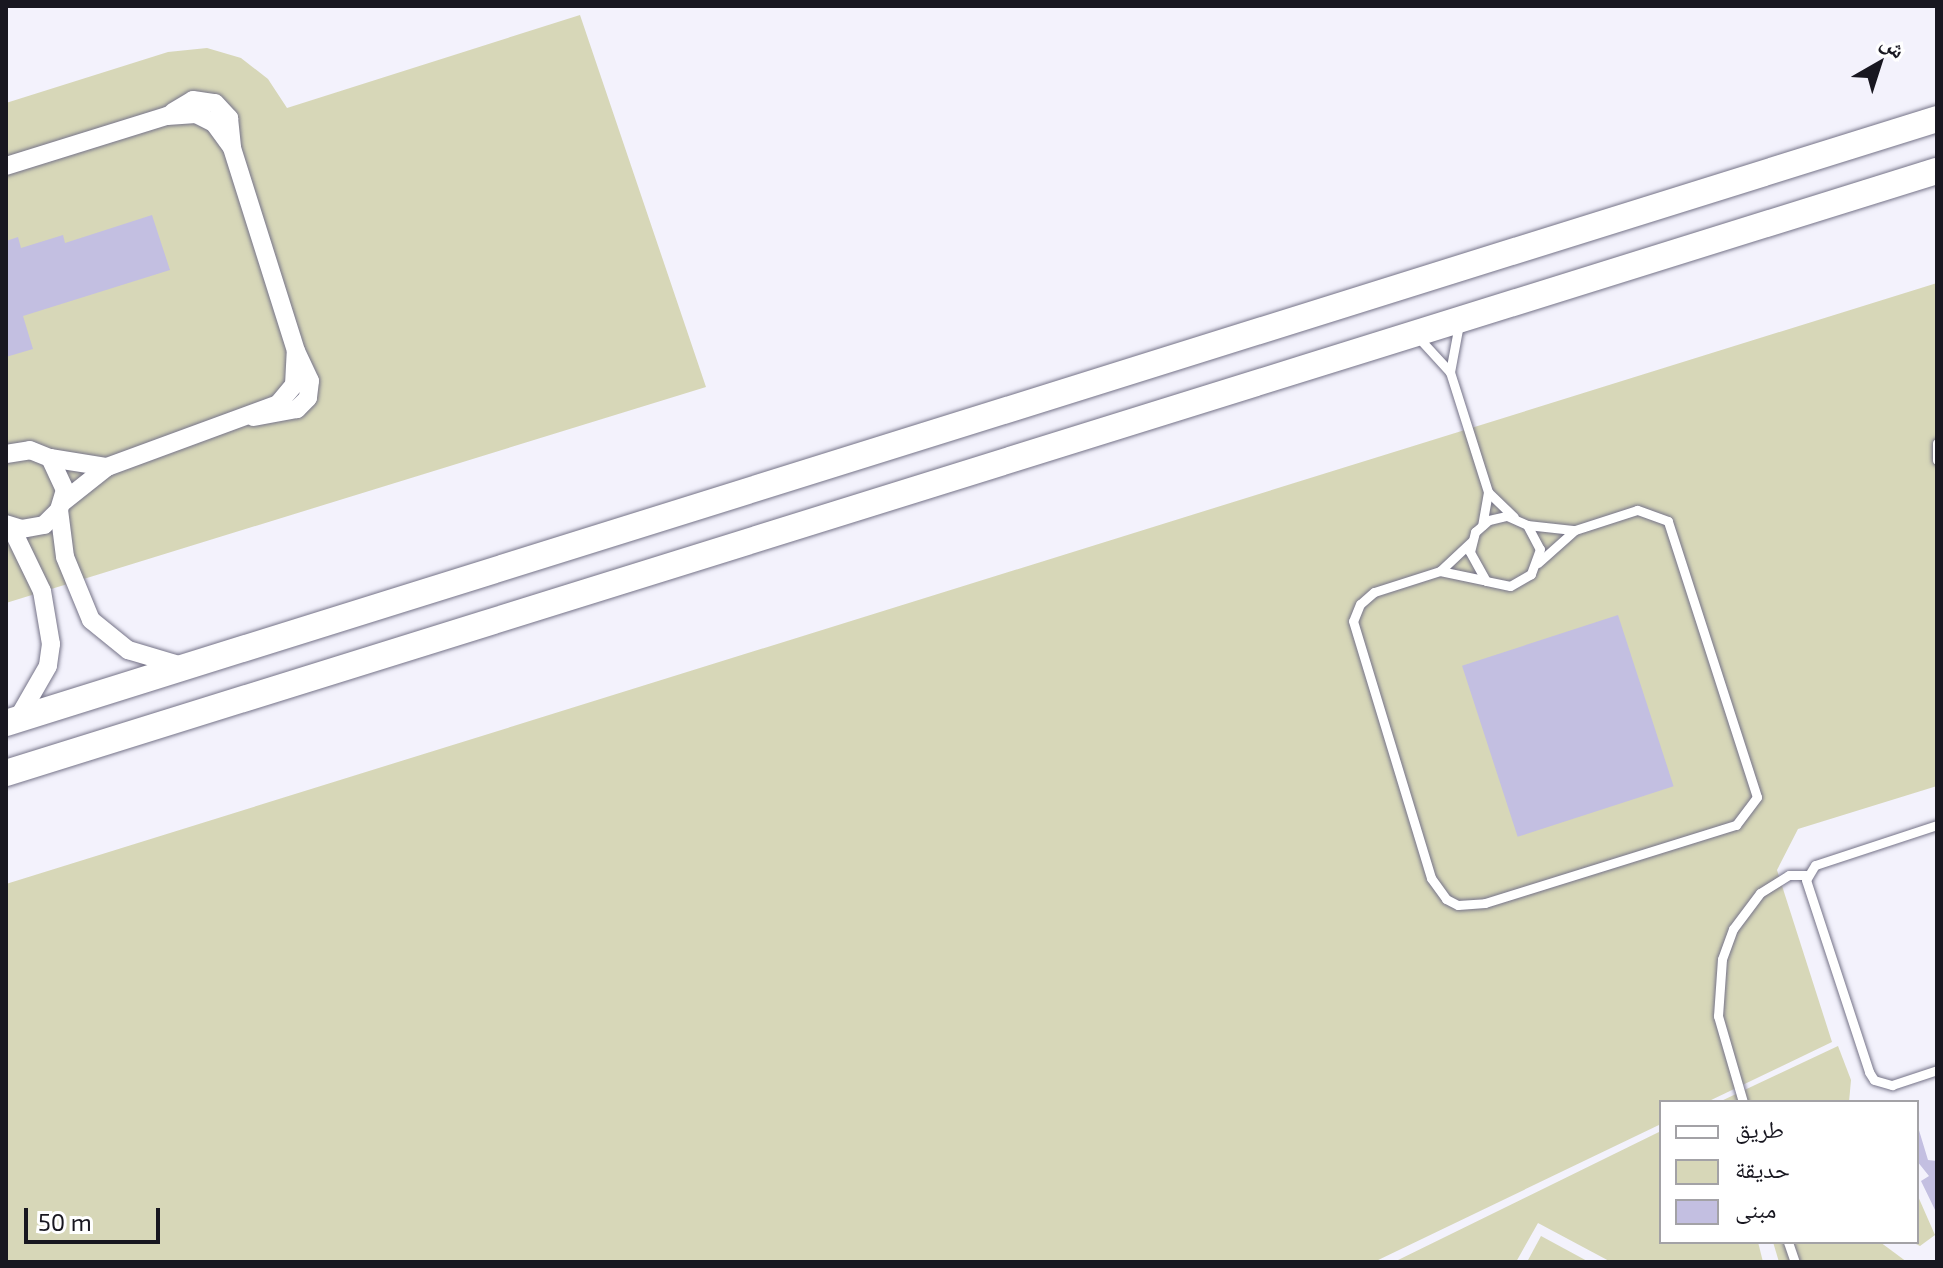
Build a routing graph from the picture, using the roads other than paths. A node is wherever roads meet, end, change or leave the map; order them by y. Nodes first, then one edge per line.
1 (1937, 119) edge
2 (6, 166) edge
3 (1937, 171) edge
4 (1463, 318) junction
5 (1414, 334) junction
6 (1450, 372) junction
7 (1937, 443) edge
8 (6, 454) edge
9 (50, 458) junction
10 (1937, 460) edge
11 (107, 467) junction
12 (1488, 492) junction
13 (61, 506) junction
14 (1515, 518) junction
15 (1482, 525) junction
16 (1527, 525) junction
17 (8, 526) edge
18 (1575, 530) junction
19 (1472, 541) junction
20 (1538, 563) junction
21 (1440, 571) junction
22 (1486, 581) junction
23 (188, 668) junction
24 (12, 722) edge
25 (6, 773) edge
26 (1937, 825) edge
27 (1806, 875) junction
28 (1937, 1070) edge
29 (1742, 1100) edge

1 - 23 street
2 - 11 street
3 - 4 street
4 - 5 street
4 - 6 lane
5 - 6 lane
5 - 25 street
6 - 12 lane
7 - 10 lane
8 - 9 street
9 - 11 street
9 - 13 street
11 - 13 street
12 - 14 lane
12 - 15 lane
13 - 17 street
13 - 23 street
14 - 15 lane
14 - 16 lane
15 - 19 lane
16 - 18 lane
16 - 20 lane
17 - 24 street
18 - 20 lane
18 - 21 lane
19 - 21 lane
19 - 22 lane
20 - 22 lane
21 - 22 lane
23 - 24 street
26 - 27 lane
27 - 28 lane
27 - 29 lane

